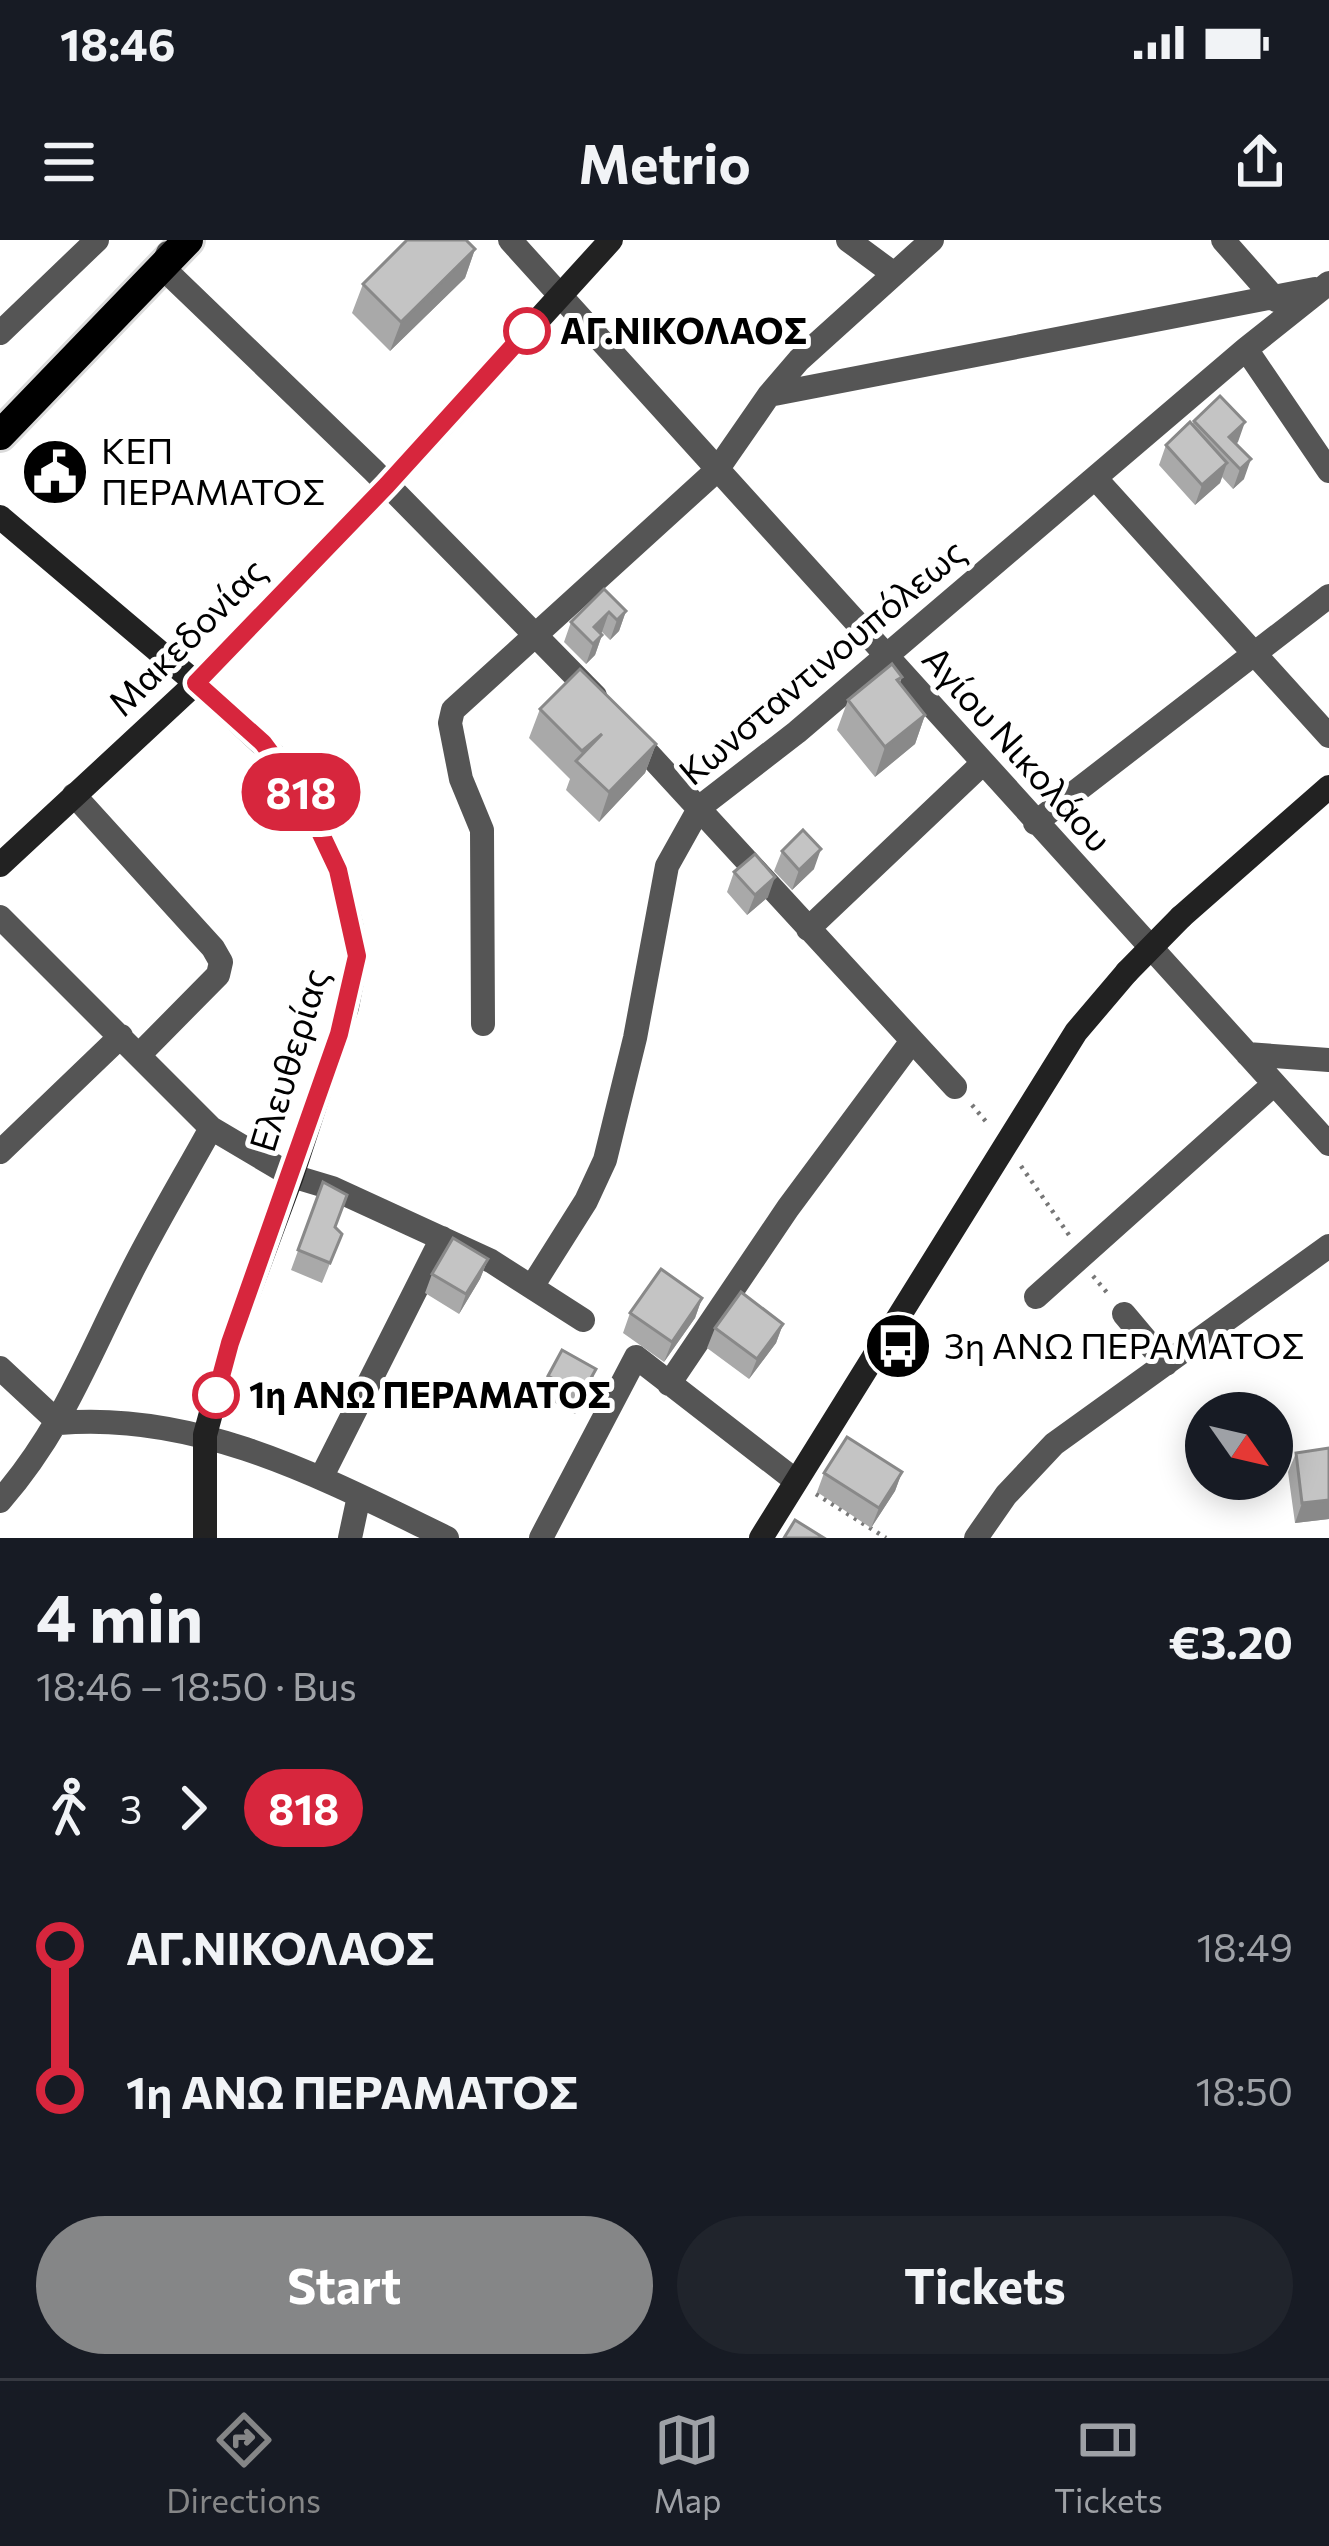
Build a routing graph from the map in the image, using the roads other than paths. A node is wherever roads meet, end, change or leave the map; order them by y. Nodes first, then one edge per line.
1 (97, 240) edge
2 (188, 240) edge
3 (510, 240) edge
4 (611, 240) edge
5 (848, 240) edge
6 (932, 240) edge
7 (1223, 240) edge
8 (168, 254) edge
9 (894, 274) junction
10 (1328, 285) edge
11 (560, 296) junction
12 (1276, 300) junction
13 (0, 333) edge
14 (1246, 349) junction
15 (769, 395) junction
16 (0, 435) edge
17 (716, 470) junction
18 (1329, 470) edge
19 (1096, 480) junction
20 (387, 485) junction
21 (0, 517) edge
22 (1329, 596) edge
23 (538, 635) junction
24 (1256, 652) junction
25 (883, 656) junction
26 (196, 683) junction
27 (1329, 736) edge
28 (982, 764) junction
29 (1329, 787) edge
30 (74, 796) junction
31 (700, 808) junction
32 (1035, 823) junction
33 (0, 866) edge
34 (0, 917) edge
35 (808, 929) junction
36 (483, 1024) dead end
37 (911, 1041) junction
38 (130, 1046) junction
39 (1247, 1054) junction
40 (1329, 1060) edge
41 (1274, 1084) junction
42 (955, 1087) dead end
43 (212, 1128) junction
44 (1329, 1144) edge
45 (0, 1152) edge
46 (292, 1176) junction
47 (442, 1238) junction
48 (1329, 1246) edge
49 (533, 1285) junction
50 (1036, 1297) dead end
51 (1124, 1314) road end
52 (583, 1320) dead end
53 (1166, 1364) junction
54 (0, 1368) edge
55 (669, 1384) junction
56 (59, 1424) junction
57 (206, 1435) junction
58 (322, 1478) junction
59 (796, 1481) junction
60 (359, 1496) junction
61 (0, 1502) edge
62 (205, 1538) edge
63 (350, 1538) edge
64 (447, 1538) edge
65 (541, 1538) edge
66 (761, 1538) edge
67 (976, 1538) edge

1 - 13 street
2 - 8 main road
3 - 11 street, Αγίου Νικολάου
4 - 11 street, Μακεδονίας
5 - 9 street
6 - 9 street
7 - 12 street
8 - 16 main road
8 - 20 street
9 - 15 street
10 - 12 street
10 - 14 street, Κωνσταντινουπόλεως
11 - 17 street, Αγίου Νικολάου
11 - 20 street, Μακεδονίας
12 - 15 street
14 - 18 street
14 - 19 street, Κωνσταντινουπόλεως
15 - 17 street
17 - 23 street
17 - 25 street, Αγίου Νικολάου
19 - 24 street
19 - 25 street, Κωνσταντινουπόλεως
20 - 23 street
20 - 26 street, Μακεδονίας
21 - 26 street, Ελευθερίας
22 - 24 street
23 - 31 street
23 - 36 street
24 - 27 street
24 - 32 street
25 - 28 street, Αγίου Νικολάου
25 - 31 street, Κωνσταντινουπόλεως
26 - 30 street, Μακεδονίας
26 - 46 street, Ελευθερίας
28 - 32 street, Αγίου Νικολάου
28 - 35 street
29 - 59 street, bridge
30 - 33 street, Μακεδονίας
30 - 38 street
31 - 35 street
31 - 49 street, Κωνσταντινουπόλεως
32 - 39 street, Αγίου Νικολάου
34 - 38 street
35 - 37 street
37 - 42 street
37 - 55 street
38 - 43 street
38 - 45 street
39 - 40 street
39 - 41 street, Αγίου Νικολάου
41 - 44 street, Αγίου Νικολάου
41 - 50 street
43 - 46 street
43 - 56 street
46 - 47 street
46 - 57 street, Ελευθερίας
47 - 49 street
47 - 58 street
48 - 53 street
49 - 52 street
51 - 53 street
53 - 67 street
54 - 56 street
55 - 59 street
55 - 65 street
56 - 57 street
56 - 61 street
57 - 58 street
57 - 62 street, Ελευθερίας
58 - 60 street
59 - 66 street
60 - 63 street
60 - 64 street

